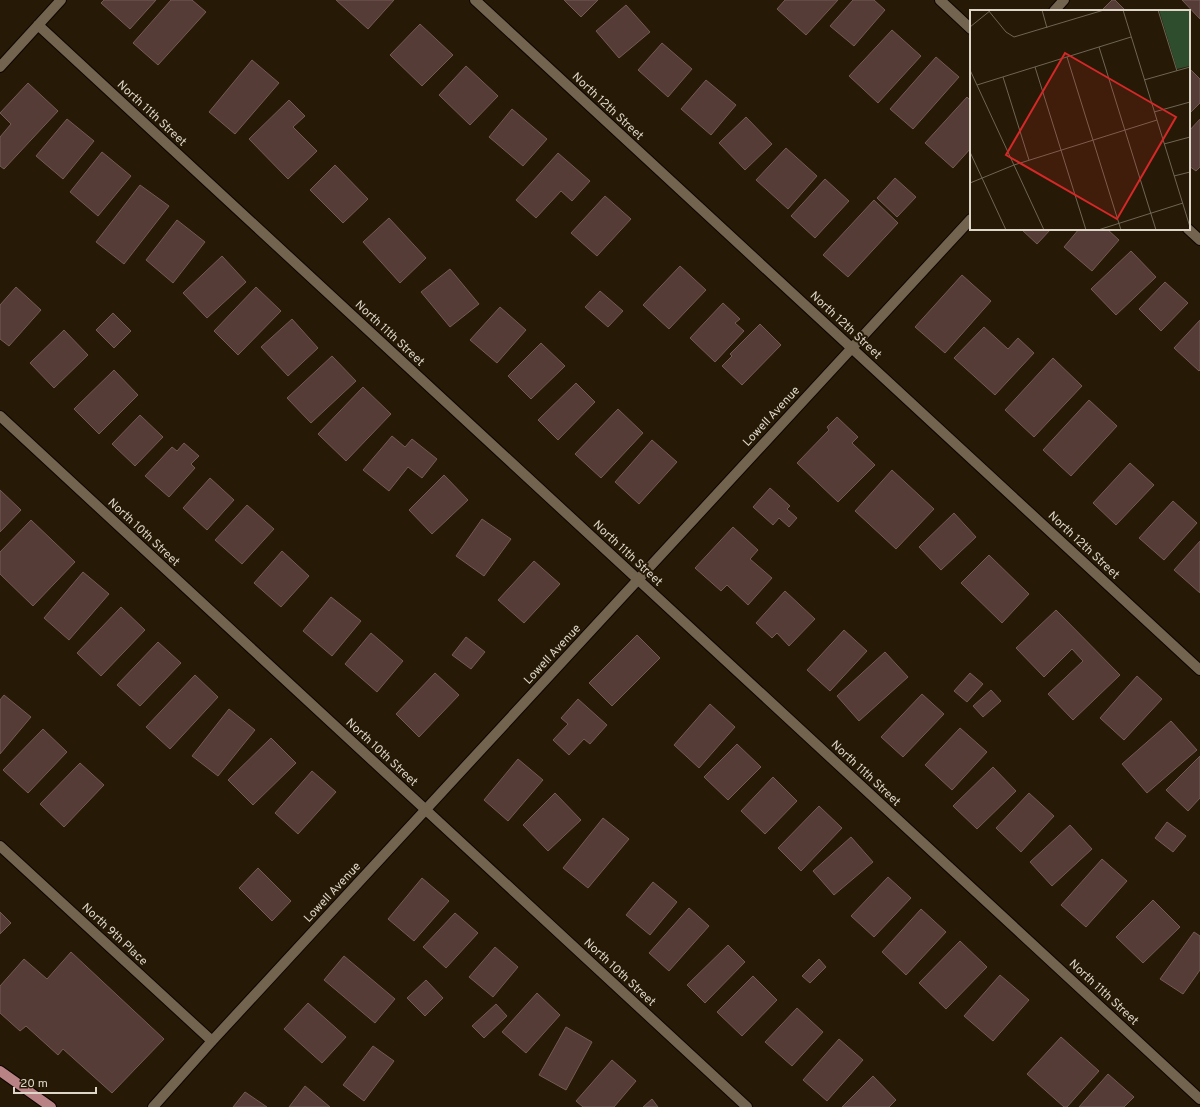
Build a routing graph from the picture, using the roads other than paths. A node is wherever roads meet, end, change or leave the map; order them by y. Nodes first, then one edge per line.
1 (62, 0) edge
2 (475, 0) edge
3 (940, 0) edge
4 (1064, 0) edge
5 (1055, 10) edge
6 (38, 25) junction
7 (970, 28) edge
8 (0, 67) edge
9 (970, 220) edge
10 (1189, 230) edge
11 (1200, 240) edge
12 (852, 348) junction
13 (0, 416) edge
14 (638, 580) junction
15 (1200, 670) edge
16 (426, 810) junction
17 (0, 846) edge
18 (212, 1041) junction
19 (0, 1071) edge
20 (1200, 1099) edge
21 (52, 1107) edge
22 (153, 1107) edge
23 (747, 1107) edge

1 - 6 street
2 - 12 street, North 12th Street
3 - 7 street
4 - 5 street
6 - 8 street
6 - 14 street, North 11th Street
9 - 12 street, Lowell Avenue
10 - 11 street
12 - 14 street, Lowell Avenue
12 - 15 street, North 12th Street
13 - 16 street, North 10th Street
14 - 16 street, Lowell Avenue
14 - 20 street, North 11th Street
16 - 18 street, Lowell Avenue
16 - 23 street, North 10th Street
17 - 18 street, North 9th Place
18 - 22 street, Lowell Avenue
19 - 21 main road

